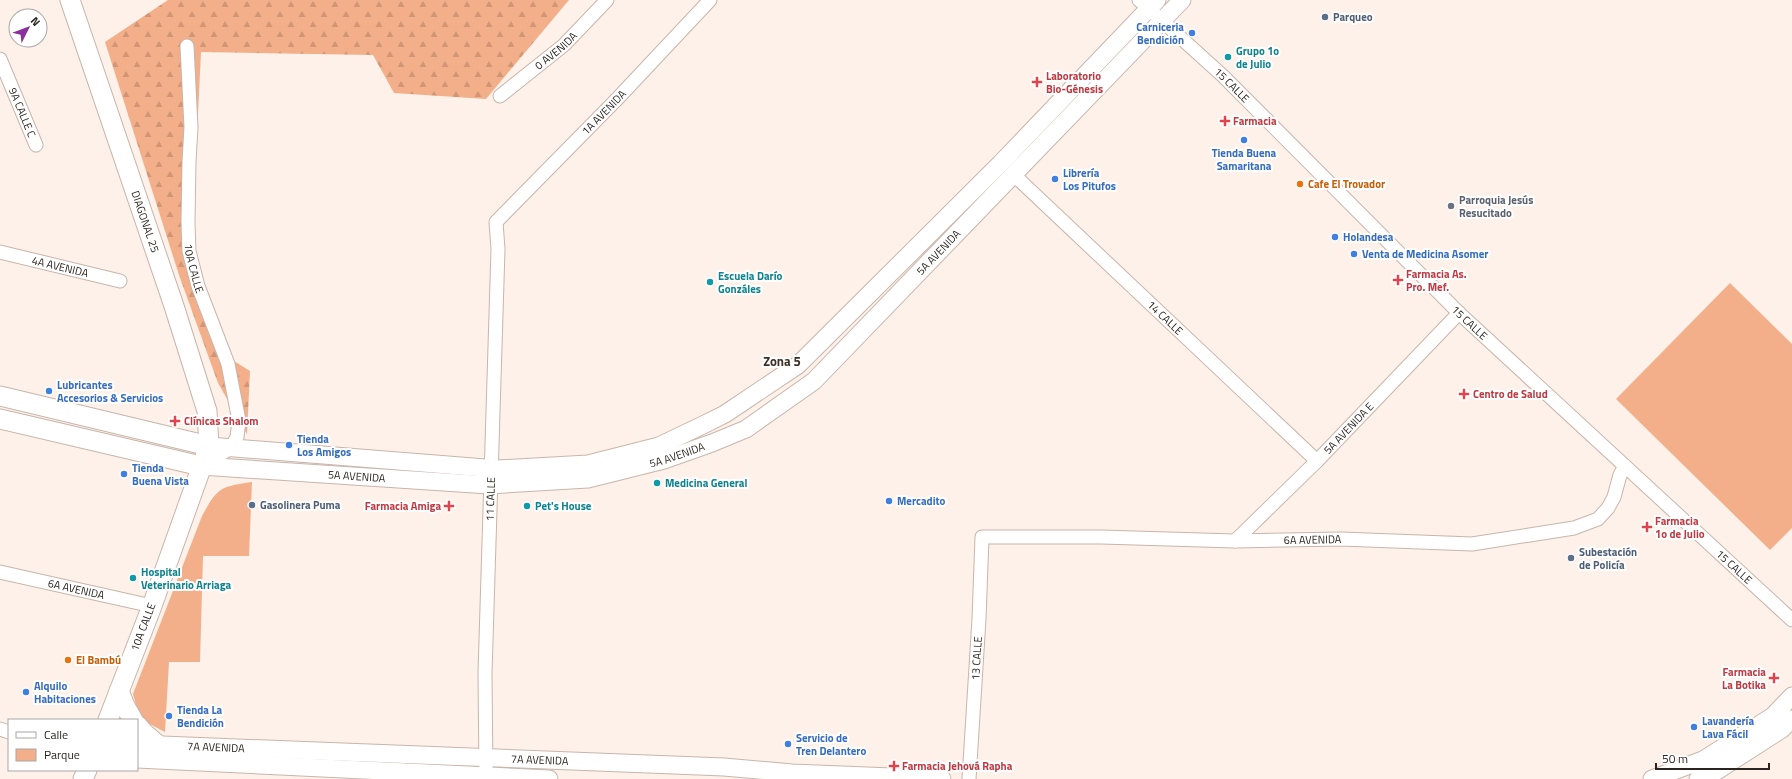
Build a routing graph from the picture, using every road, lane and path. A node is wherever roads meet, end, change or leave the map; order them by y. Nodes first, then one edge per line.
1 (607, 0) edge
2 (710, 0) edge
3 (1182, 0) edge
4 (72, 1) edge
5 (1148, 3) edge
6 (1161, 22) junction
7 (187, 46) dead end
8 (0, 59) edge
9 (500, 96) dead end
10 (36, 145) dead end
11 (1014, 175) junction
12 (496, 222) joint
13 (0, 252) edge
14 (120, 281) dead end
15 (1459, 313) junction
16 (0, 396) edge
17 (22, 402) junction
18 (9, 421) edge
19 (209, 446) junction
20 (232, 448) junction
21 (1317, 461) junction
22 (201, 466) junction
23 (1625, 466) junction
24 (491, 477) junction
25 (982, 537) joint
26 (1235, 541) junction
27 (0, 572) edge
28 (152, 606) junction
29 (1792, 620) edge
30 (119, 691) junction
31 (1792, 696) edge
32 (108, 719) edge
33 (132, 719) edge
34 (1792, 719) edge
35 (138, 726) edge
36 (138, 744) edge
37 (157, 744) junction
38 (486, 758) junction
39 (138, 759) edge
40 (486, 776) junction
41 (792, 776) edge
42 (549, 779) edge
43 (942, 779) edge
44 (969, 779) edge
45 (1652, 779) edge
46 (1698, 779) edge

1 - 9 street, 0 AVENIDA
2 - 12 street, 1A AVENIDA
3 - 6 street, 5A AVENIDA
4 - 19 main road, DIAGONAL 25
5 - 6 street, 15 CALLE
5 - 24 street, 5A AVENIDA
6 - 11 street, 5A AVENIDA
6 - 15 street, 15 CALLE
7 - 20 street, 10A CALLE
8 - 10 street, 9A CALLE C
11 - 21 street, 14 CALLE
11 - 24 street, 5A AVENIDA
12 - 24 street, 11 CALLE
13 - 14 street, 4A AVENIDA
15 - 21 street, 5A AVENIDA E
15 - 23 street, 15 CALLE
16 - 17 main road, 5A AVENIDA
17 - 18 main road
17 - 19 main road, 5A AVENIDA
18 - 22 main road, 5A AVENIDA
19 - 20 street, 5A AVENIDA
19 - 22 main road, 10A CALLE
20 - 22 street
20 - 24 street, 5A AVENIDA
21 - 26 street, 5A AVENIDA E
22 - 24 street, 5A AVENIDA
22 - 28 main road, 10A CALLE
23 - 26 street, 6A AVENIDA
23 - 29 street, 15 CALLE
24 - 38 street, 11 CALLE
25 - 26 street, 6A AVENIDA
25 - 44 street, 13 CALLE
27 - 28 street, 6A AVENIDA
28 - 30 main road, 10A CALLE
30 - 32 main road, 10A CALLE
30 - 33 main road
31 - 45 street
34 - 46 street
35 - 37 main road
36 - 37 street, 7A AVENIDA
37 - 38 street, 7A AVENIDA
38 - 40 street, 11 CALLE
38 - 41 street, 7A AVENIDA
39 - 40 street, 7A AVENIDA
40 - 42 street, 7A AVENIDA
41 - 43 street, 7A AVENIDA

